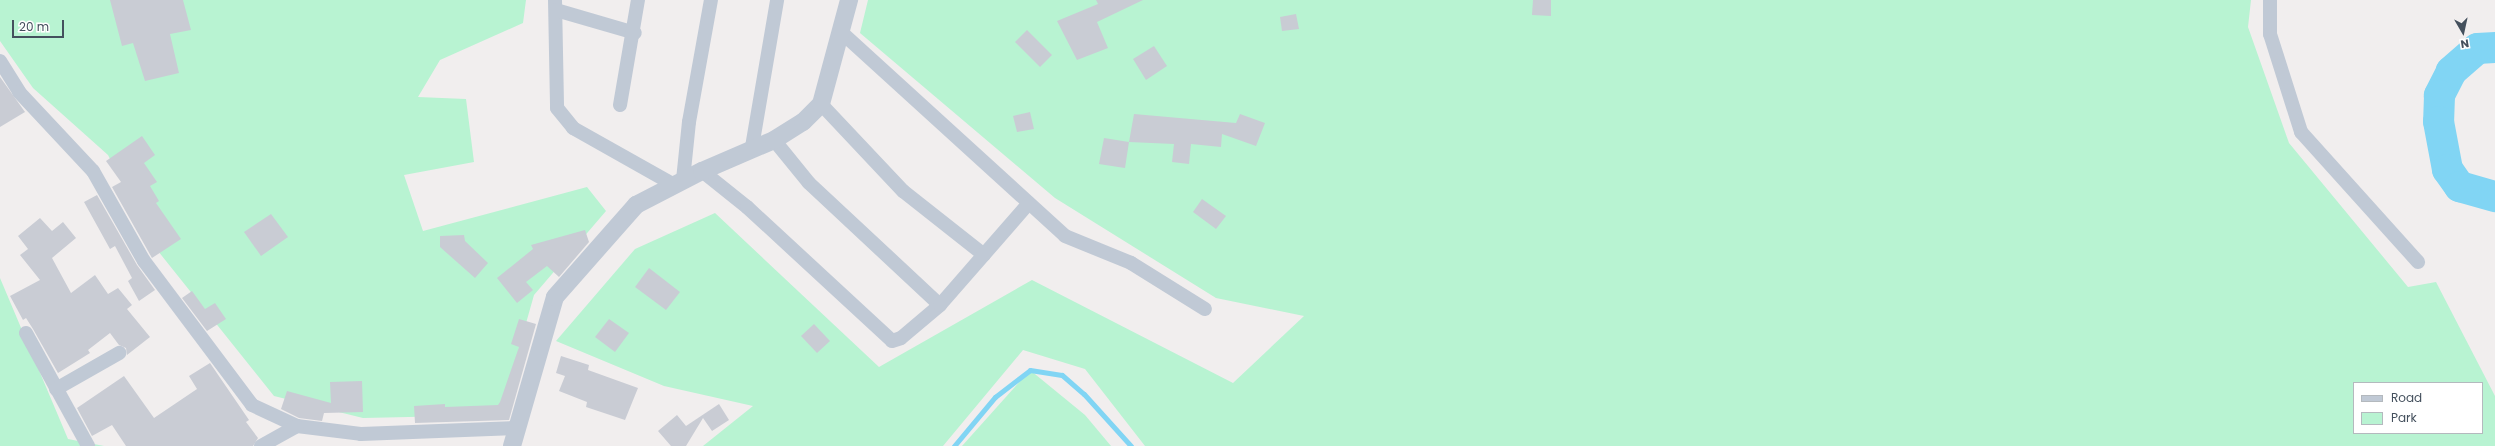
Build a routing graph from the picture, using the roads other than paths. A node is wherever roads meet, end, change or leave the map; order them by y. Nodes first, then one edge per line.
1 (638, 0) edge
2 (711, 0) edge
3 (778, 0) edge
4 (849, 0) edge
5 (2270, 0) edge
6 (555, 5) edge
7 (840, 31) junction
8 (635, 33) junction
9 (0, 61) edge
10 (821, 104) junction
11 (620, 105) dead end
12 (774, 140) junction
13 (752, 147) junction
14 (702, 171) junction
15 (679, 182) junction
16 (1029, 203) junction
17 (984, 255) junction
18 (2418, 262) dead end
19 (940, 305) junction
20 (1205, 309) dead end
21 (26, 333) dead end
22 (119, 353) dead end
23 (56, 389) junction
24 (297, 426) junction
25 (515, 428) junction
26 (88, 446) edge
27 (261, 446) edge
28 (512, 446) edge

1 - 8 street
2 - 15 street
3 - 13 street
4 - 7 street
5 - 18 street
6 - 8 street
6 - 15 street
7 - 10 street
7 - 16 street
8 - 11 street
9 - 24 street
10 - 12 street
10 - 17 street
12 - 13 street
12 - 19 street
13 - 14 street
14 - 15 street
14 - 19 street
15 - 25 street
16 - 17 street
16 - 20 street
17 - 19 street
21 - 23 street
22 - 23 street
23 - 26 street
24 - 25 street
24 - 27 street
25 - 28 street

